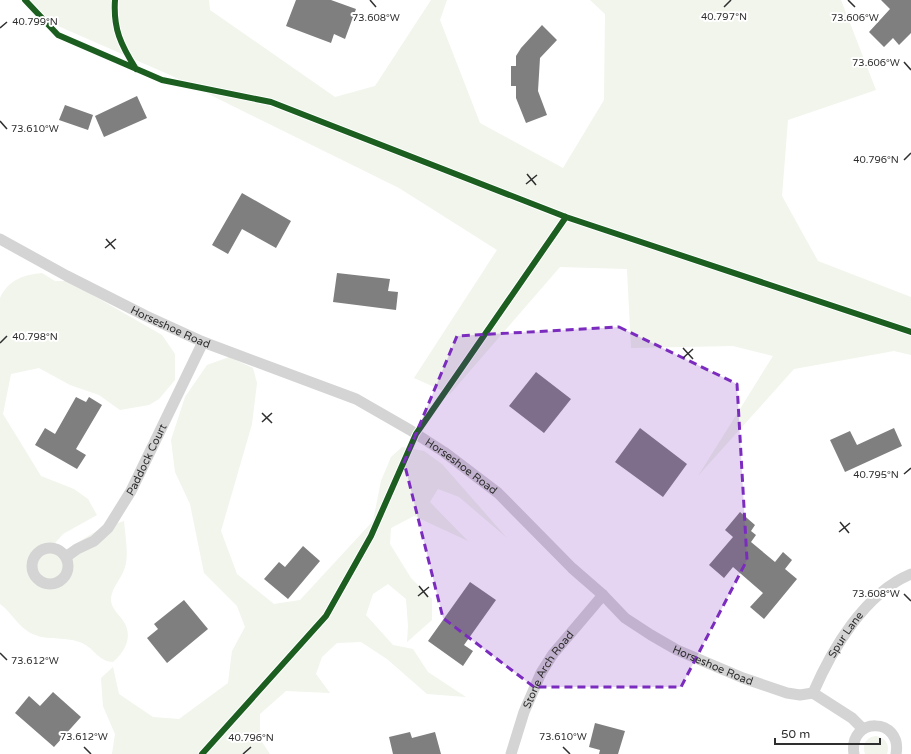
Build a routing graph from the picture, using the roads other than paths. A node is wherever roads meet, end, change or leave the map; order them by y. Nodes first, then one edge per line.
1 (0, 239) edge
2 (203, 342) junction
3 (66, 557) dead end
4 (911, 574) edge
5 (603, 595) junction
6 (813, 693) junction
7 (863, 729) junction
8 (511, 754) edge
9 (854, 754) edge
10 (896, 754) edge

1 - 2 street, Horseshoe Road
2 - 3 street, Paddock Court
2 - 5 street, Horseshoe Road
4 - 6 street, Spur Lane
5 - 6 street, Horseshoe Road
5 - 8 street, Stone Arch Road
6 - 7 street
7 - 9 street
7 - 10 street

